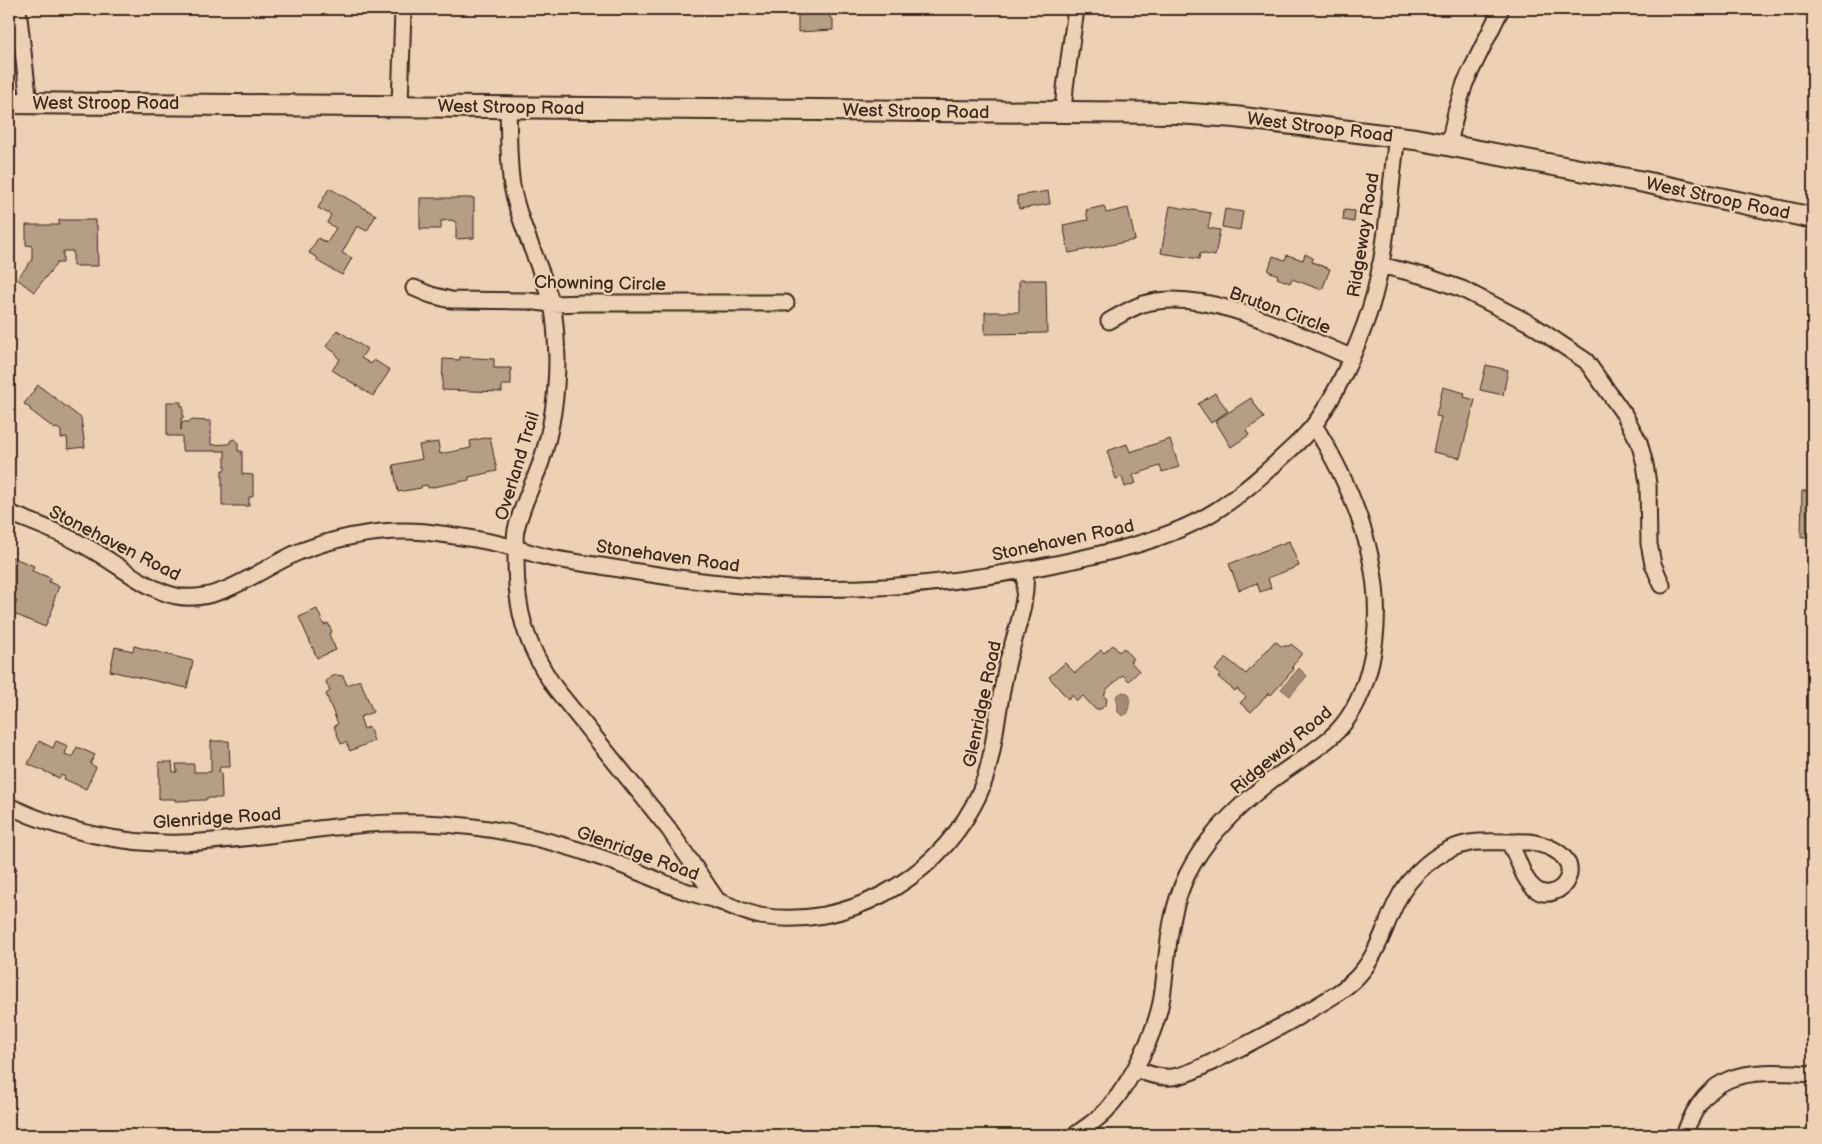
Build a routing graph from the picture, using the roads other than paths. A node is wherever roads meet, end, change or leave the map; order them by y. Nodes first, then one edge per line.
1 (18, 9) edge
2 (403, 9) edge
3 (1076, 9) edge
4 (1501, 9) edge
5 (9, 102) edge
6 (29, 103) junction
7 (400, 106) junction
8 (508, 107) junction
9 (1063, 113) junction
10 (1397, 136) junction
11 (1449, 145) junction
12 (1813, 218) edge
13 (1380, 265) junction
14 (414, 288) dead end
15 (786, 303) dead end
16 (551, 304) junction
17 (1109, 321) dead end
18 (1351, 358) junction
19 (1314, 425) junction
20 (9, 513) edge
21 (516, 548) junction
22 (1025, 570) junction
23 (1662, 585) dead end
24 (9, 806) edge
25 (1508, 842) dead end
26 (717, 900) junction
27 (1136, 1068) junction
28 (1813, 1074) edge
29 (1075, 1135) edge
30 (1684, 1135) edge

1 - 6 street
2 - 7 street
3 - 9 street
4 - 11 street
5 - 6 main road, West Stroop Road
6 - 7 main road, West Stroop Road
7 - 8 main road, West Stroop Road
8 - 9 main road, West Stroop Road
8 - 16 street, Overland Trail
9 - 10 main road, West Stroop Road
10 - 11 main road, West Stroop Road
10 - 13 street, Ridgeway Road
11 - 12 main road, West Stroop Road
13 - 18 street, Ridgeway Road
13 - 23 street
14 - 16 street, Chowning Circle
15 - 16 street, Chowning Circle
16 - 21 street, Overland Trail
17 - 18 street, Bruton Circle
18 - 19 street, Ridgeway Road
19 - 22 street, Stonehaven Road
19 - 27 street, Ridgeway Road
20 - 21 street, Stonehaven Road
21 - 22 street, Stonehaven Road
21 - 26 street, Overland Trail
22 - 26 street, Glenridge Road
24 - 26 street, Glenridge Road
25 - 27 street
27 - 29 street, Ridgeway Road
28 - 30 street

